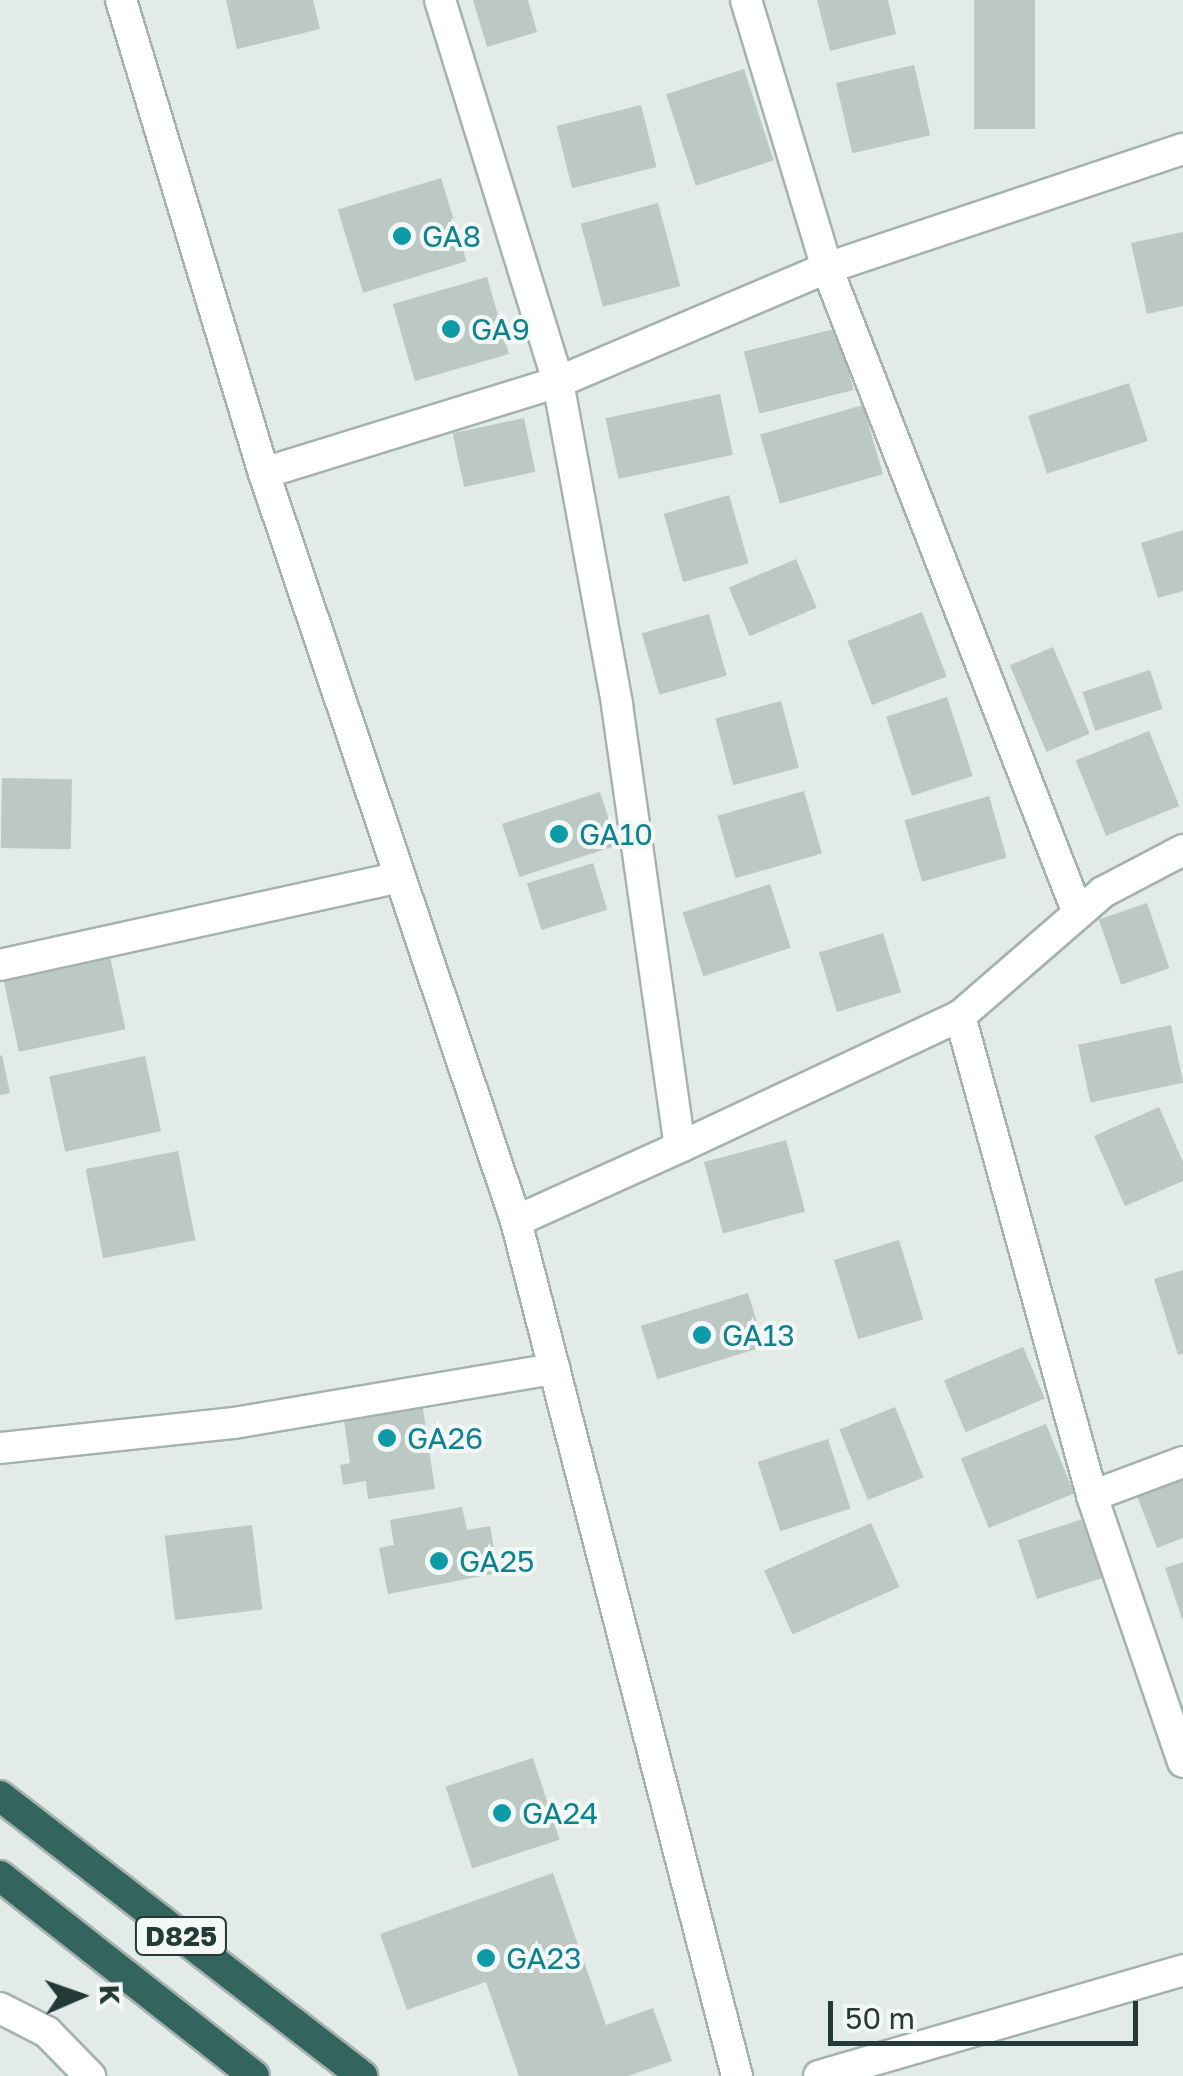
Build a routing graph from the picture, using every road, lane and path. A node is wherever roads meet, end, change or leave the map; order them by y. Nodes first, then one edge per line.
1 (121, 0) edge
2 (440, 0) edge
3 (746, 0) edge
4 (1183, 149) edge
5 (827, 268) junction
6 (558, 382) junction
7 (264, 472) junction
8 (1183, 850) edge
9 (397, 878) junction
10 (1078, 914) junction
11 (0, 965) edge
12 (960, 1016) junction
13 (680, 1147) junction
14 (516, 1221) junction
15 (554, 1369) junction
16 (0, 1448) edge
17 (1183, 1462) edge
18 (1092, 1496) junction
19 (1183, 1762) edge
20 (0, 1796) edge
21 (0, 1876) edge
22 (1183, 1970) edge
23 (0, 2008) edge
24 (90, 2076) edge
25 (254, 2076) edge
26 (362, 2076) edge
27 (738, 2076) edge
28 (819, 2076) edge

1 - 7 street
2 - 6 street
3 - 5 street
4 - 5 street
5 - 6 street
5 - 10 street
6 - 7 street
6 - 13 street
7 - 9 street
8 - 10 street
9 - 11 street
9 - 14 street
10 - 12 street
12 - 13 street
12 - 18 street
13 - 14 street
14 - 15 street
15 - 16 street
15 - 27 street
17 - 18 street
18 - 19 street
20 - 26 highway, D825
21 - 25 highway, D825
22 - 28 street
23 - 24 street

